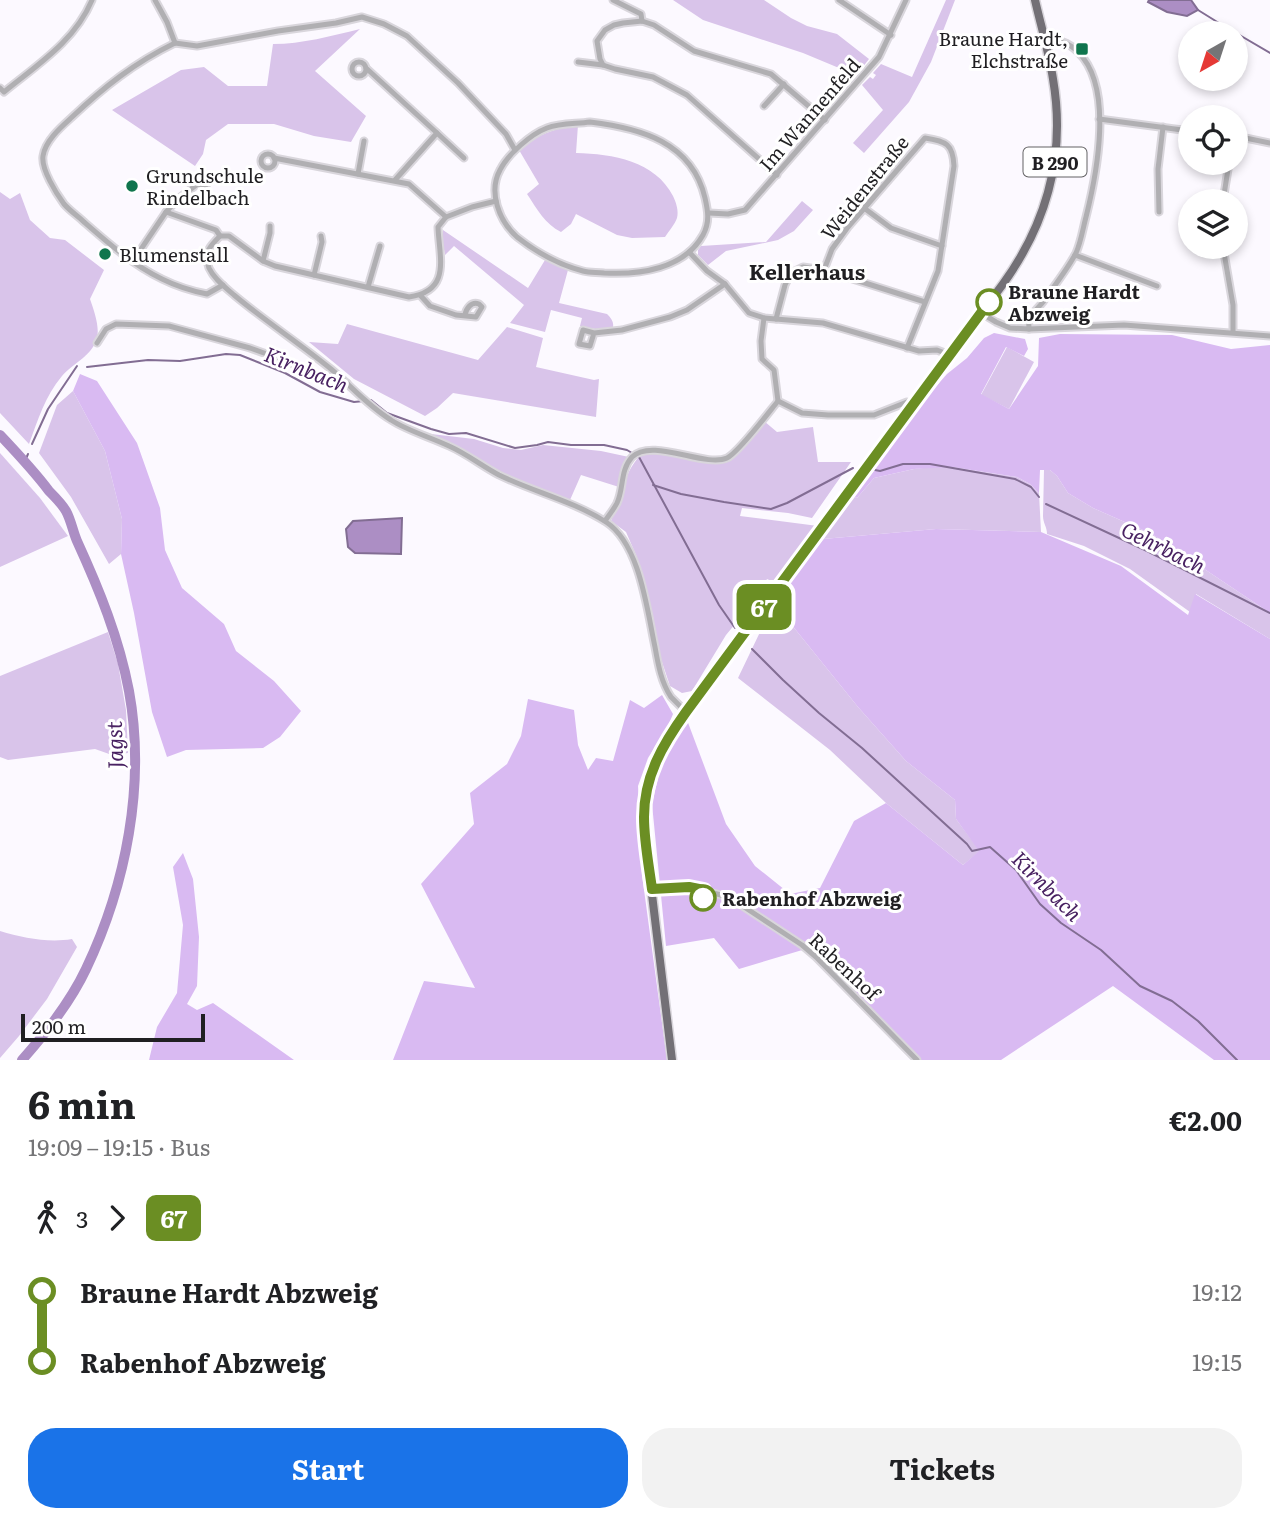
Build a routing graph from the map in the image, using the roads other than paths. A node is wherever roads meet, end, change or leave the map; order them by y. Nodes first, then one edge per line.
1 (92, 0) edge
2 (155, 0) edge
3 (613, 0) edge
4 (842, 0) edge
5 (906, 0) edge
6 (1035, 0) edge
7 (642, 21) junction
8 (891, 35) junction
9 (1044, 40) junction
10 (175, 43) junction
11 (578, 62) dead end
12 (603, 65) junction
13 (366, 68) dead end
14 (784, 85) junction
15 (0, 88) edge
16 (764, 106) dead end
17 (1099, 119) junction
18 (825, 120) junction
19 (1163, 127) junction
20 (1178, 129) edge
21 (437, 134) junction
22 (1248, 138) edge
23 (364, 141) dead end
24 (1270, 143) edge
25 (515, 150) junction
26 (274, 158) dead end
27 (464, 158) dead end
28 (358, 174) junction
29 (777, 175) junction
30 (395, 180) junction
31 (199, 183) dead end
32 (496, 201) junction
33 (864, 208) junction
34 (166, 212) junction
35 (1159, 212) dead end
36 (709, 213) junction
37 (446, 217) junction
38 (270, 226) dead end
39 (220, 236) junction
40 (321, 236) dead end
41 (380, 246) dead end
42 (942, 246) junction
43 (689, 253) junction
44 (1074, 255) junction
45 (1225, 259) edge
46 (133, 261) junction
47 (263, 261) junction
48 (824, 270) junction
49 (314, 275) junction
50 (725, 284) junction
51 (223, 285) junction
52 (1157, 286) dead end
53 (368, 287) junction
54 (420, 295) junction
55 (925, 302) junction
56 (981, 313) junction
57 (465, 315) dead end
58 (764, 318) junction
59 (776, 319) junction
60 (1029, 329) junction
61 (1233, 332) junction
62 (594, 333) dead end
63 (1270, 336) edge
64 (97, 343) dead end
65 (907, 348) junction
66 (950, 355) junction
67 (347, 383) junction
68 (778, 401) junction
69 (913, 405) junction
70 (605, 521) junction
71 (686, 712) junction
72 (652, 889) junction
73 (673, 1060) edge
74 (917, 1060) edge

1 - 15 street
2 - 10 street
3 - 7 street
4 - 8 street
5 - 8 street, Im Wannenfeld
6 - 9 main road, B 290
7 - 12 street
7 - 14 street
8 - 18 street, Im Wannenfeld
9 - 17 street
9 - 56 main road, B 290
10 - 25 street
10 - 46 street
11 - 12 street
12 - 29 street
13 - 21 street
14 - 16 street
14 - 18 street
17 - 19 street
17 - 44 street
18 - 29 street, Im Wannenfeld
19 - 20 street
19 - 35 street
21 - 27 street
21 - 30 street
22 - 24 street
23 - 28 street
25 - 32 street
25 - 36 street
26 - 28 street
28 - 30 street
29 - 36 street, Im Wannenfeld
30 - 37 street
31 - 34 street
32 - 37 street
32 - 43 street
33 - 42 street
33 - 42 street, Weidenstraße
33 - 48 street, Weidenstraße
34 - 39 street
34 - 46 street
36 - 43 street
37 - 54 street
38 - 47 street
39 - 47 street
39 - 51 street
40 - 49 street
41 - 53 street
42 - 55 street
43 - 50 street
44 - 52 street
44 - 60 street
45 - 61 street
46 - 51 street
47 - 49 street
48 - 55 street
48 - 59 street
49 - 53 street
50 - 58 street
50 - 62 street
51 - 67 street
53 - 54 street
54 - 57 street
55 - 65 street
56 - 60 street
56 - 66 main road, B 290
58 - 59 street
58 - 68 street
59 - 65 street
60 - 61 street
61 - 63 street
64 - 67 street
65 - 66 street
66 - 69 main road, B 290
67 - 70 street
68 - 69 street
68 - 70 street
69 - 71 main road, B 290
70 - 71 street
71 - 72 main road, B 290
72 - 73 main road, B 290
72 - 74 street, Rabenhof

